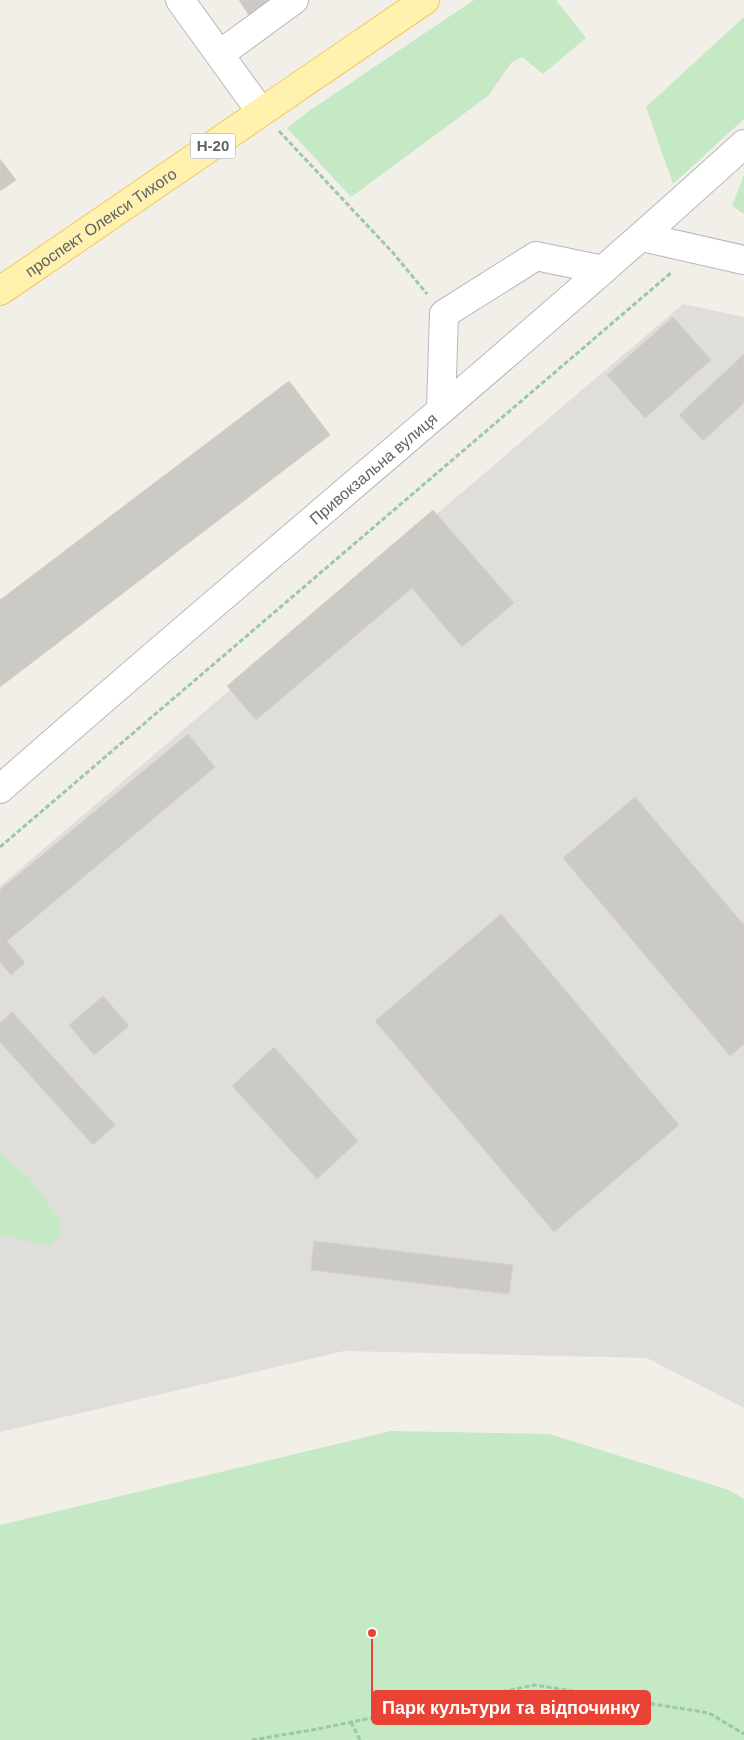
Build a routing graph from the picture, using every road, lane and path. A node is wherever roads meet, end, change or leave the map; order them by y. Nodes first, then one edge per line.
1 (180, 0) edge
2 (294, 0) edge
3 (425, 0) edge
4 (220, 54) junction
5 (261, 112) junction
6 (744, 144) edge
7 (642, 237) junction
8 (698, 249) junction
9 (744, 260) edge
10 (603, 270) junction
11 (0, 291) edge
12 (444, 314) junction
13 (441, 408) junction
14 (0, 789) edge
15 (0, 847) edge
16 (351, 1722) junction
17 (744, 1734) edge
18 (252, 1740) edge
19 (360, 1740) edge

1 - 4 street
2 - 4 street
3 - 5 main road, проспект Олекси Тихого / Н-20
4 - 5 street
5 - 11 main road, проспект Олекси Тихого / Н-20
5 - 12 path
6 - 7 street, Привокзальна вулиця
7 - 8 street
7 - 10 street, Привокзальна вулиця
8 - 9 street
8 - 15 path
10 - 12 street
10 - 13 street, Привокзальна вулиця
12 - 13 street
13 - 14 street, Привокзальна вулиця
16 - 17 path
16 - 18 path
16 - 19 path

